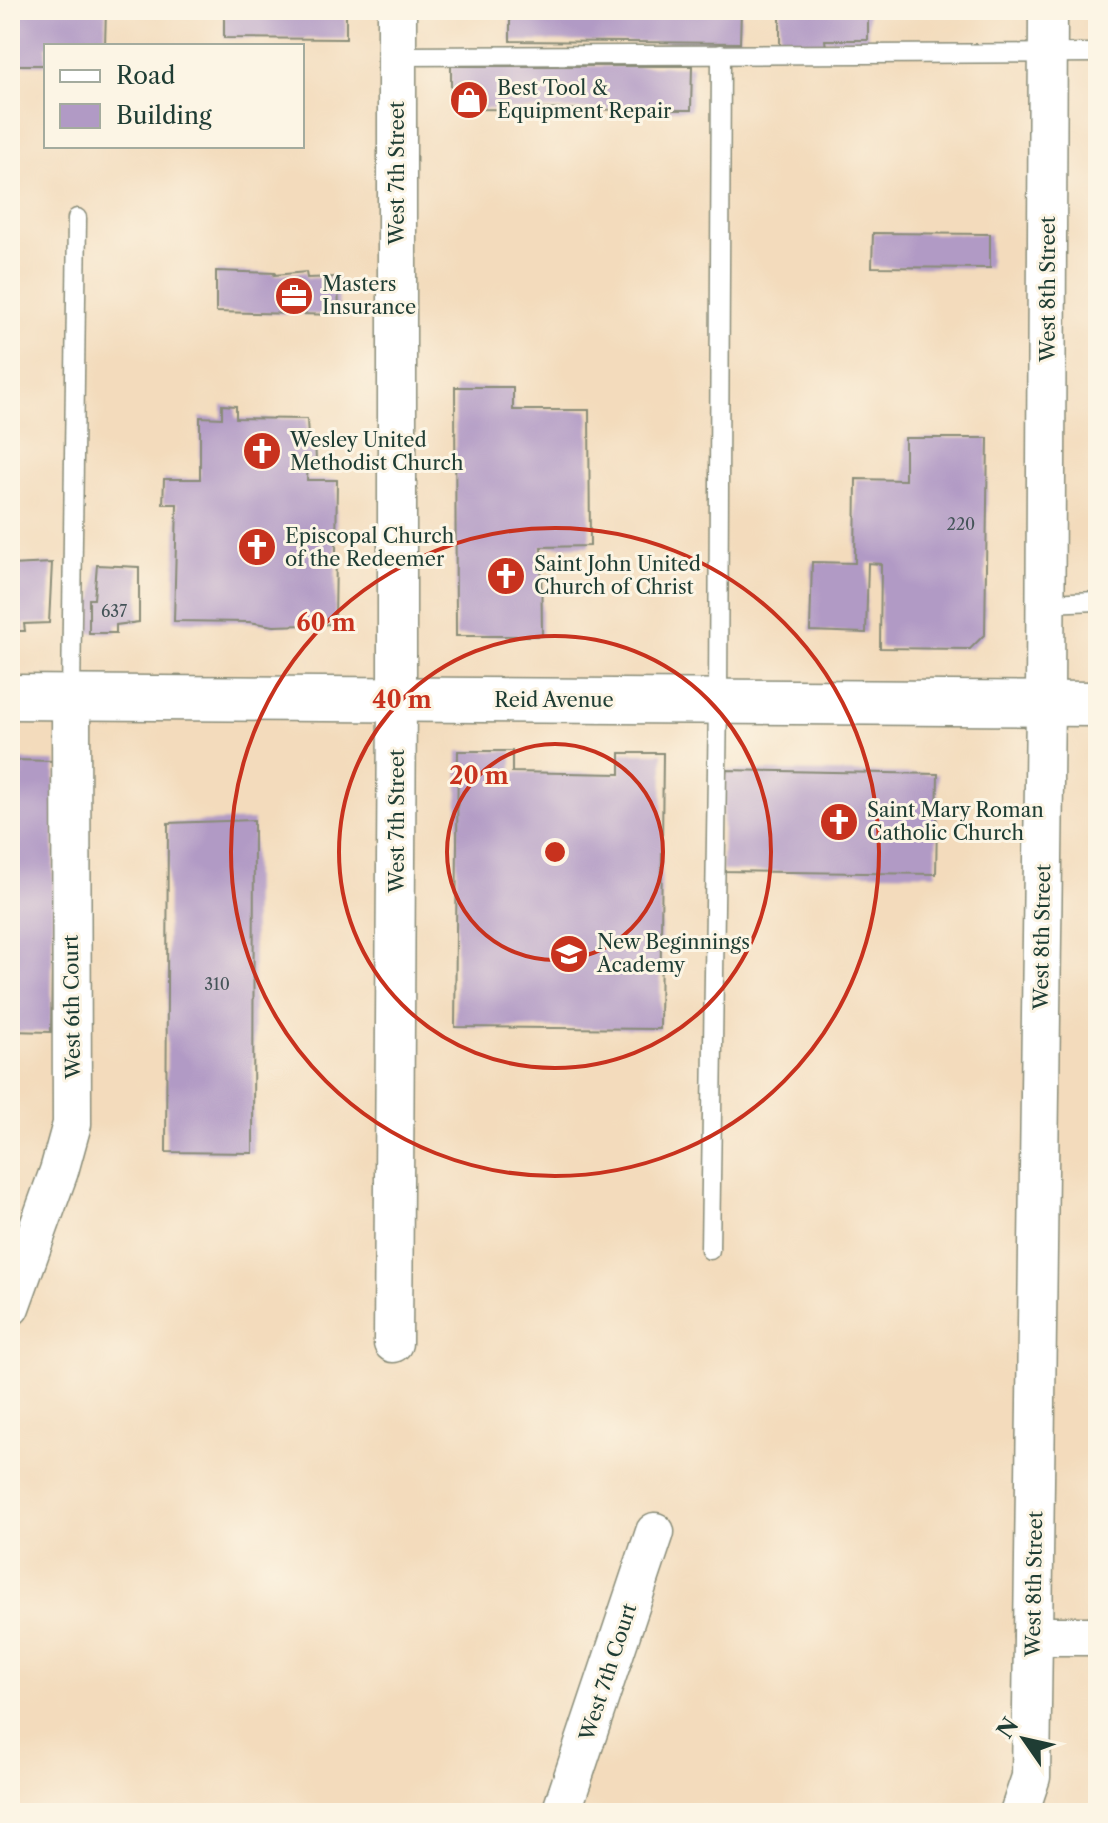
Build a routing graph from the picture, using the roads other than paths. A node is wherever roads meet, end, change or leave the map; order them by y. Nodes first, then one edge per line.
1 (397, 10) edge
2 (1048, 10) edge
3 (1050, 52) junction
4 (1098, 53) edge
5 (721, 54) junction
6 (397, 56) junction
7 (77, 218) dead end
8 (1098, 601) edge
9 (1046, 603) junction
10 (10, 697) edge
11 (71, 697) junction
12 (397, 699) junction
13 (718, 701) junction
14 (1045, 704) junction
15 (1098, 704) edge
16 (710, 1250) dead end
17 (10, 1307) edge
18 (393, 1343) dead end
19 (655, 1532) dead end
20 (1033, 1636) junction
21 (1098, 1636) edge
22 (561, 1813) edge
23 (1019, 1813) edge

1 - 6 street, West 7th Street
2 - 3 street, West 8th Street
3 - 4 lane
3 - 5 lane
3 - 9 street, West 8th Street
5 - 6 lane
5 - 13 lane
6 - 12 street, West 7th Street
7 - 11 lane
8 - 9 lane
9 - 14 street, West 8th Street
10 - 11 street, Reid Avenue
11 - 12 street, Reid Avenue
11 - 17 street, West 6th Court
12 - 13 street, Reid Avenue
12 - 18 street, West 7th Street
13 - 14 street, Reid Avenue
13 - 16 lane
14 - 15 street, Reid Avenue
14 - 20 street, West 8th Street
19 - 22 street, West 7th Court
20 - 21 street
20 - 23 street, West 8th Street

